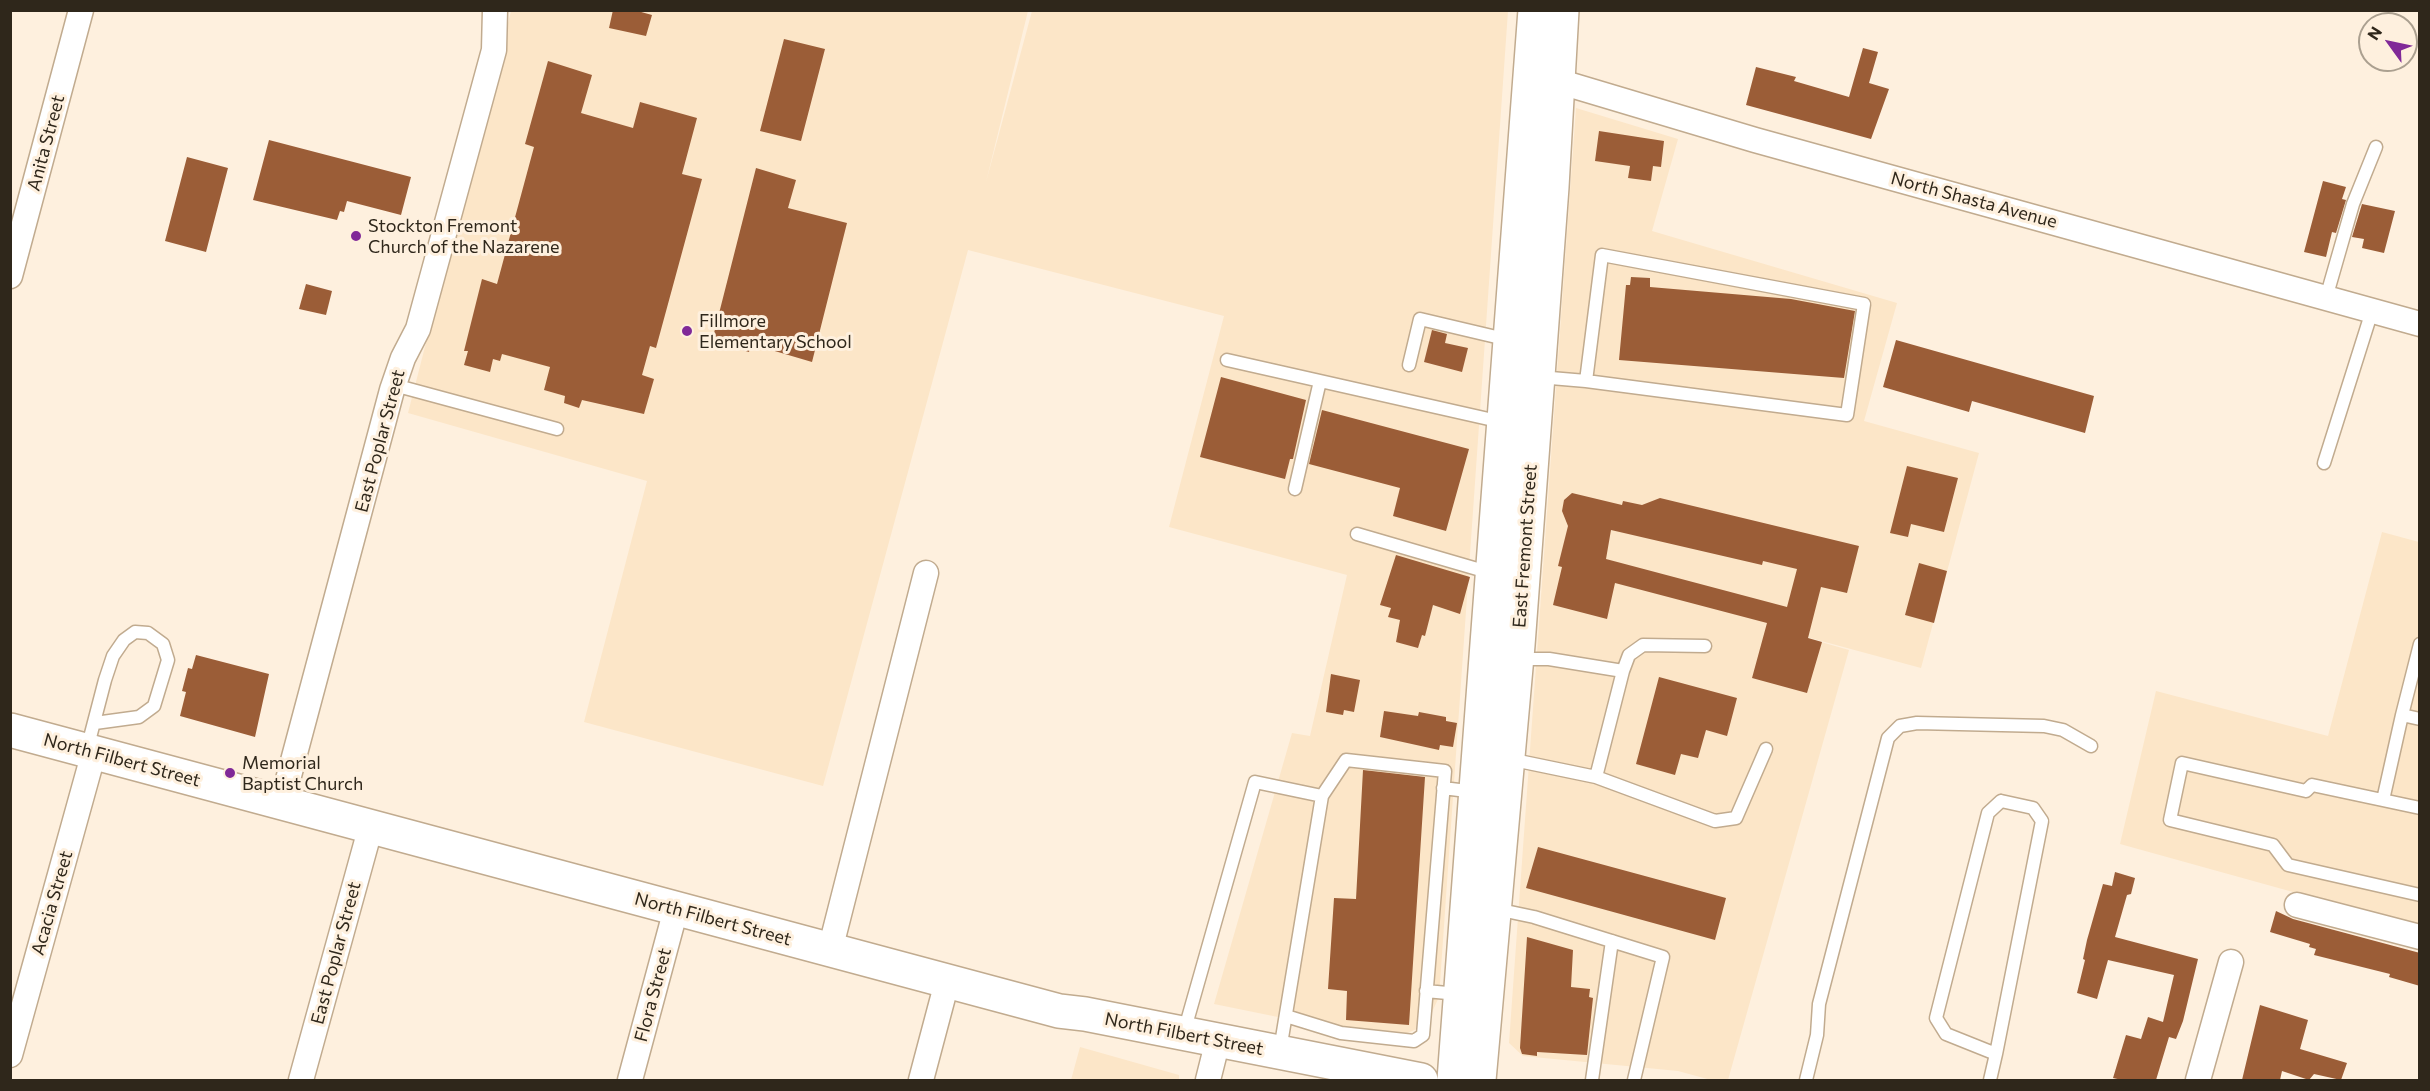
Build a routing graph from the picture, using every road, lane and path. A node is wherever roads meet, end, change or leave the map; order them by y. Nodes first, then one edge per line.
1 (81, 10) edge
2 (495, 10) edge
3 (1535, 10) edge
4 (1562, 10) edge
5 (1544, 77) junction
6 (2376, 147) dead end
7 (10, 276) edge
8 (2326, 298) junction
9 (2372, 311) junction
10 (2420, 324) edge
11 (1510, 340) junction
12 (1227, 360) dead end
13 (1409, 365) dead end
14 (1538, 377) junction
15 (1320, 381) junction
16 (1586, 381) junction
17 (394, 385) junction
18 (1504, 423) junction
19 (557, 429) dead end
20 (2324, 463) dead end
21 (1295, 489) dead end
22 (1357, 534) dead end
23 (926, 573) dead end
24 (1507, 576) junction
25 (2420, 644) edge
26 (1705, 646) dead end
27 (1517, 659) junction
28 (1623, 671) junction
29 (2402, 715) junction
30 (2420, 719) edge
31 (10, 730) edge
32 (92, 742) junction
33 (2091, 746) dead end
34 (1766, 749) dead end
35 (1508, 759) junction
36 (1596, 777) junction
37 (1443, 788) junction
38 (1490, 793) junction
39 (1322, 796) junction
40 (2383, 800) junction
41 (282, 802) junction
42 (2420, 808) edge
43 (371, 826) junction
44 (2420, 895) edge
45 (2297, 905) dead end
46 (676, 909) junction
47 (1494, 909) junction
48 (2420, 937) edge
49 (1612, 941) junction
50 (830, 951) junction
51 (2230, 962) dead end
52 (947, 982) junction
53 (1426, 991) junction
54 (1473, 996) junction
55 (1286, 1016) junction
56 (1184, 1033) junction
57 (1218, 1040) junction
58 (1280, 1053) junction
59 (10, 1054) edge
60 (1996, 1054) junction
61 (301, 1080) edge
62 (630, 1080) edge
63 (921, 1080) edge
64 (1208, 1080) edge
65 (1421, 1080) edge
66 (1454, 1080) edge
67 (1479, 1080) edge
68 (1592, 1080) edge
69 (1634, 1080) edge
70 (1806, 1080) edge
71 (1990, 1080) edge
72 (2198, 1080) edge

1 - 7 street, Anita Street
2 - 17 street, East Poplar Street
3 - 5 main road, East Fremont Street
4 - 5 main road, East Fremont Street
5 - 8 street, North Shasta Avenue
5 - 11 main road, East Fremont Street
5 - 14 main road, East Fremont Street
6 - 8 lane
8 - 9 street, North Shasta Avenue
9 - 10 street, North Shasta Avenue
9 - 20 lane
11 - 13 lane
11 - 18 main road, East Fremont Street
12 - 15 lane
14 - 16 lane
14 - 24 main road, East Fremont Street
15 - 18 lane
15 - 21 lane
16 - 16 lane
17 - 19 lane
17 - 41 street, East Poplar Street
18 - 24 main road, East Fremont Street
22 - 24 lane
23 - 50 street
24 - 27 main road, East Fremont Street
24 - 38 main road, East Fremont Street
25 - 29 lane
26 - 28 lane
27 - 28 lane
27 - 35 main road, East Fremont Street
28 - 36 lane
29 - 30 lane
29 - 40 lane
31 - 32 main road, North Filbert Street
32 - 32 lane
32 - 41 main road, North Filbert Street
32 - 59 street, Acacia Street
33 - 70 lane
34 - 36 lane
35 - 36 lane
35 - 38 main road, East Fremont Street
37 - 38 lane
37 - 39 lane
37 - 53 lane
38 - 47 main road, East Fremont Street
38 - 54 main road, East Fremont Street
39 - 55 lane
39 - 56 lane
40 - 42 lane
40 - 44 lane
41 - 43 main road, North Filbert Street
43 - 46 main road, North Filbert Street
43 - 61 street, East Poplar Street
45 - 48 street
46 - 50 main road, North Filbert Street
46 - 62 street, Flora Street
47 - 49 lane
47 - 54 main road, East Fremont Street
49 - 68 lane
49 - 69 lane
50 - 52 main road, North Filbert Street
51 - 72 street
52 - 56 main road, North Filbert Street
52 - 63 street
53 - 54 lane
53 - 55 lane
54 - 66 main road, East Fremont Street
54 - 67 main road, East Fremont Street
55 - 58 lane
56 - 57 main road, North Filbert Street
57 - 58 main road, North Filbert Street
57 - 64 street
58 - 65 main road, North Filbert Street
60 - 60 lane
60 - 71 lane

